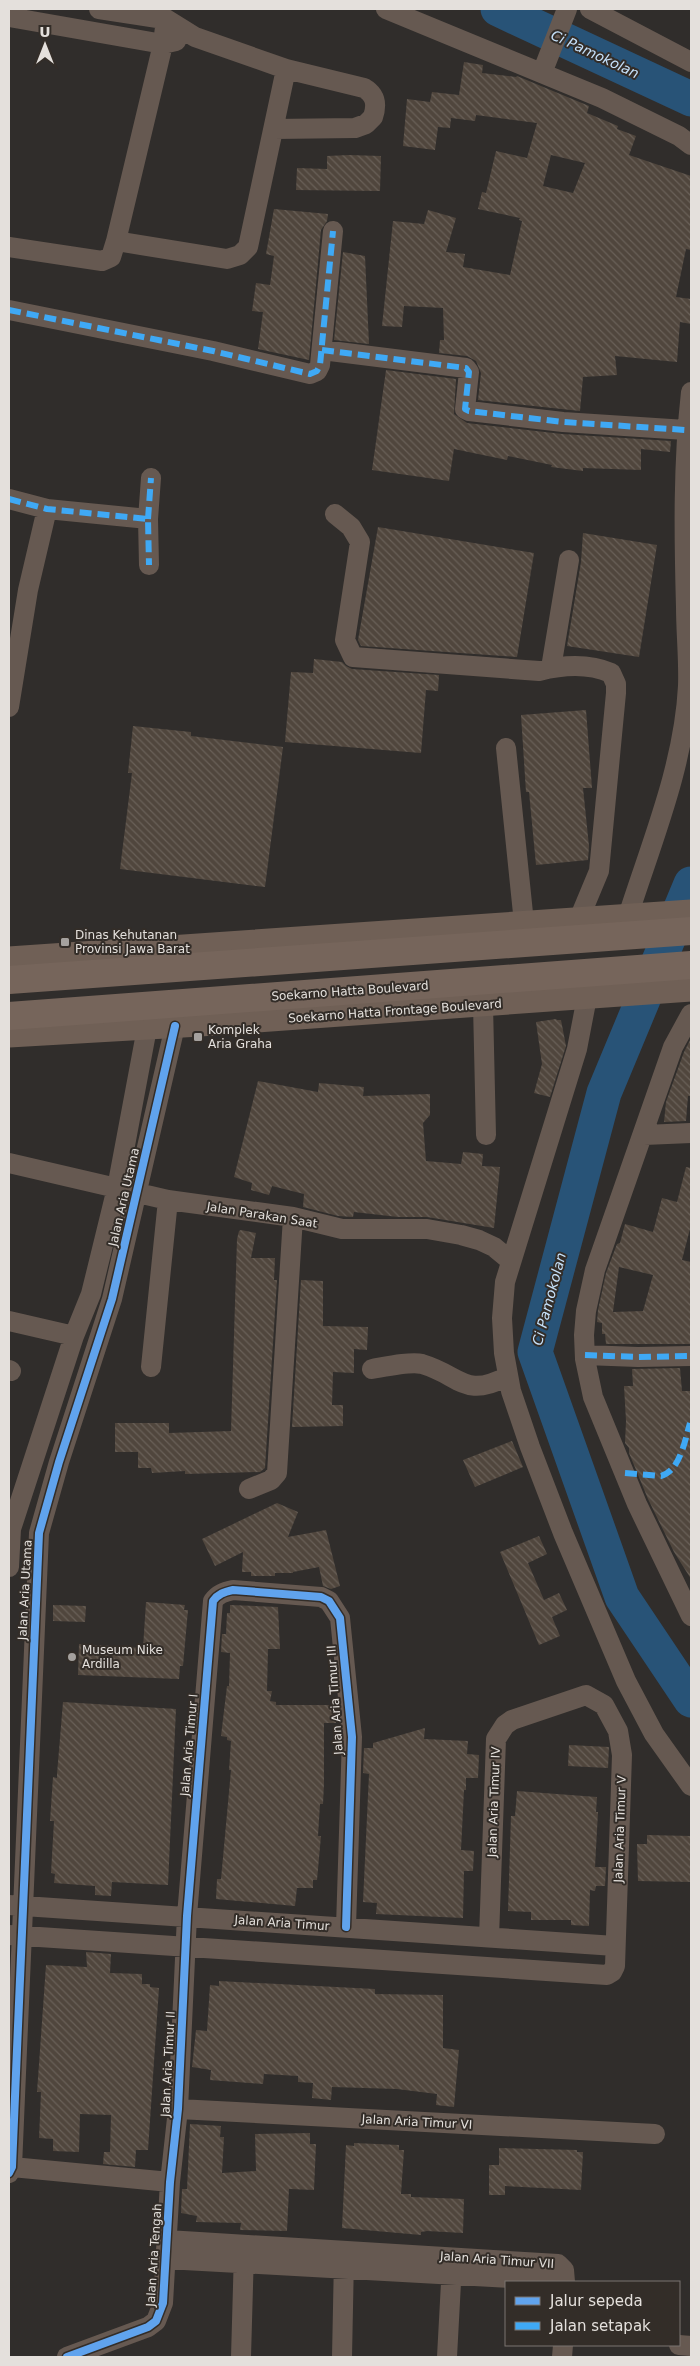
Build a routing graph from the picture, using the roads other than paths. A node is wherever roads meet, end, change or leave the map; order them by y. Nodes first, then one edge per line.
1 (100, 9) edge
2 (386, 9) edge
3 (567, 9) edge
4 (590, 9) edge
5 (158, 14) edge
6 (9, 17) edge
7 (195, 37) junction
8 (163, 44) junction
9 (691, 62) edge
10 (286, 69) junction
11 (542, 73) junction
12 (274, 129) junction
13 (691, 145) edge
14 (333, 231) dead end
15 (116, 240) junction
16 (9, 247) edge
17 (9, 310) edge
18 (322, 350) junction
19 (691, 392) edge
20 (686, 430) junction
21 (152, 478) dead end
22 (9, 499) edge
23 (47, 508) junction
24 (335, 514) dead end
25 (148, 519) junction
26 (569, 560) dead end
27 (148, 565) dead end
28 (551, 668) junction
29 (9, 707) edge
30 (506, 748) dead end
31 (579, 919) junction
32 (636, 922) junction
33 (690, 922) edge
34 (524, 923) junction
35 (188, 947) junction
36 (9, 959) edge
37 (157, 969) junction
38 (688, 973) edge
39 (94, 974) junction
40 (9, 980) edge
41 (597, 996) junction
42 (483, 1005) junction
43 (98, 1010) junction
44 (691, 1014) edge
45 (169, 1015) junction
46 (9, 1016) edge
47 (147, 1028) junction
48 (72, 1031) junction
49 (9, 1035) edge
50 (691, 1133) edge
51 (486, 1135) dead end
52 (644, 1135) junction
53 (9, 1163) edge
54 (118, 1188) junction
55 (137, 1192) junction
56 (168, 1200) junction
57 (293, 1217) junction
58 (510, 1261) junction
59 (91, 1294) junction
60 (112, 1299) junction
61 (9, 1321) edge
62 (74, 1336) junction
63 (585, 1355) junction
64 (691, 1356) edge
65 (152, 1367) dead end
66 (372, 1370) dead end
67 (508, 1376) junction
68 (249, 1489) dead end
69 (11, 1528) junction
70 (39, 1533) junction
71 (9, 1566) edge
72 (233, 1590) joint
73 (691, 1616) edge
74 (586, 1695) joint
75 (691, 1786) edge
76 (15, 1906) edge
77 (187, 1916) junction
78 (346, 1927) junction
79 (411, 1932) junction
80 (14, 1936) edge
81 (488, 1938) junction
82 (615, 1946) junction
83 (185, 1947) junction
84 (408, 1962) junction
85 (178, 2109) junction
86 (655, 2134) dead end
87 (10, 2170) edge
88 (170, 2182) junction
89 (244, 2244) junction
90 (167, 2249) junction
91 (344, 2260) junction
92 (244, 2264) junction
93 (452, 2267) junction
94 (557, 2281) edge
95 (67, 2357) edge
96 (241, 2357) edge
97 (342, 2357) edge
98 (447, 2357) edge

1 - 5 street
2 - 11 street
3 - 11 street
4 - 9 street
5 - 7 street
5 - 8 street
6 - 8 street
7 - 8 street
7 - 10 street
8 - 15 street
10 - 12 street
10 - 12 street
11 - 13 street
12 - 15 street
14 - 18 street
15 - 16 street
17 - 18 street
18 - 20 street
19 - 20 street
20 - 32 street
21 - 25 street
22 - 23 street
23 - 25 street
23 - 29 street
24 - 28 street
25 - 27 street
26 - 28 street
28 - 31 street
30 - 34 street
31 - 32 main road
31 - 34 main road
32 - 33 highway
32 - 37 highway
34 - 35 main road
35 - 36 main road
35 - 37 highway
37 - 39 highway
37 - 45 highway
38 - 41 main road, Soekarno Hatta Frontage Boulevard
38 - 45 highway, Soekarno Hatta Boulevard
39 - 40 highway
39 - 43 highway
41 - 42 main road, Soekarno Hatta Frontage Boulevard
41 - 58 street
42 - 45 main road, Soekarno Hatta Frontage Boulevard
42 - 51 street
43 - 45 highway, Soekarno Hatta Boulevard
43 - 46 highway, Soekarno Hatta Boulevard
43 - 48 highway
44 - 52 street
45 - 47 main road, Soekarno Hatta Frontage Boulevard
45 - 55 street, Jalan Aria Utama
47 - 48 main road, Soekarno Hatta Frontage Boulevard
47 - 54 street, Jalan Aria Utama
48 - 49 main road, Soekarno Hatta Frontage Boulevard
50 - 52 street
52 - 63 street
53 - 54 street, Jalan Parakan Saat
54 - 55 street, Jalan Parakan Saat
54 - 59 street, Jalan Aria Utama
55 - 56 street, Jalan Parakan Saat
55 - 60 street, Jalan Aria Utama
56 - 57 street, Jalan Parakan Saat
56 - 65 street
57 - 58 street, Jalan Parakan Saat
57 - 68 street
58 - 67 street
59 - 60 street
59 - 62 street, Jalan Aria Utama
60 - 70 street, Jalan Aria Utama
61 - 62 street
62 - 69 street, Jalan Aria Utama
63 - 64 street
63 - 73 street
66 - 67 street
67 - 75 street
69 - 70 street
69 - 71 street, Jalan Aria Utama
70 - 76 street, Jalan Aria Utama
72 - 77 street, Jalan Aria Timur I
72 - 78 street, Jalan Aria Timur III
74 - 81 street, Jalan Aria Timur IV
74 - 82 street, Jalan Aria Timur V
76 - 77 street, Jalan Aria Timur
76 - 80 street, Jalan Aria Utama
77 - 78 street, Jalan Aria Timur
77 - 83 street, Jalan Aria Timur II
78 - 79 street, Jalan Aria Timur
79 - 81 street, Jalan Aria Timur
79 - 84 street
80 - 83 street
80 - 87 street, Jalan Aria Utama
81 - 82 street, Jalan Aria Timur
82 - 84 street, Jalan Aria Timur V
83 - 84 street
83 - 85 street, Jalan Aria Timur II
85 - 86 street, Jalan Aria Timur VI
85 - 88 street, Jalan Aria Timur II
87 - 88 street
88 - 90 street, Jalan Aria Tengah
89 - 90 street, Jalan Aria Timur VII
89 - 91 street, Jalan Aria Timur VII
89 - 92 street
90 - 92 street, Jalan Aria Timur VII
90 - 95 street, Jalan Aria Tengah
91 - 92 street, Jalan Aria Timur VII
91 - 93 street, Jalan Aria Timur VII
91 - 97 street
92 - 96 street
93 - 94 street, Jalan Aria Timur VII
93 - 98 street

